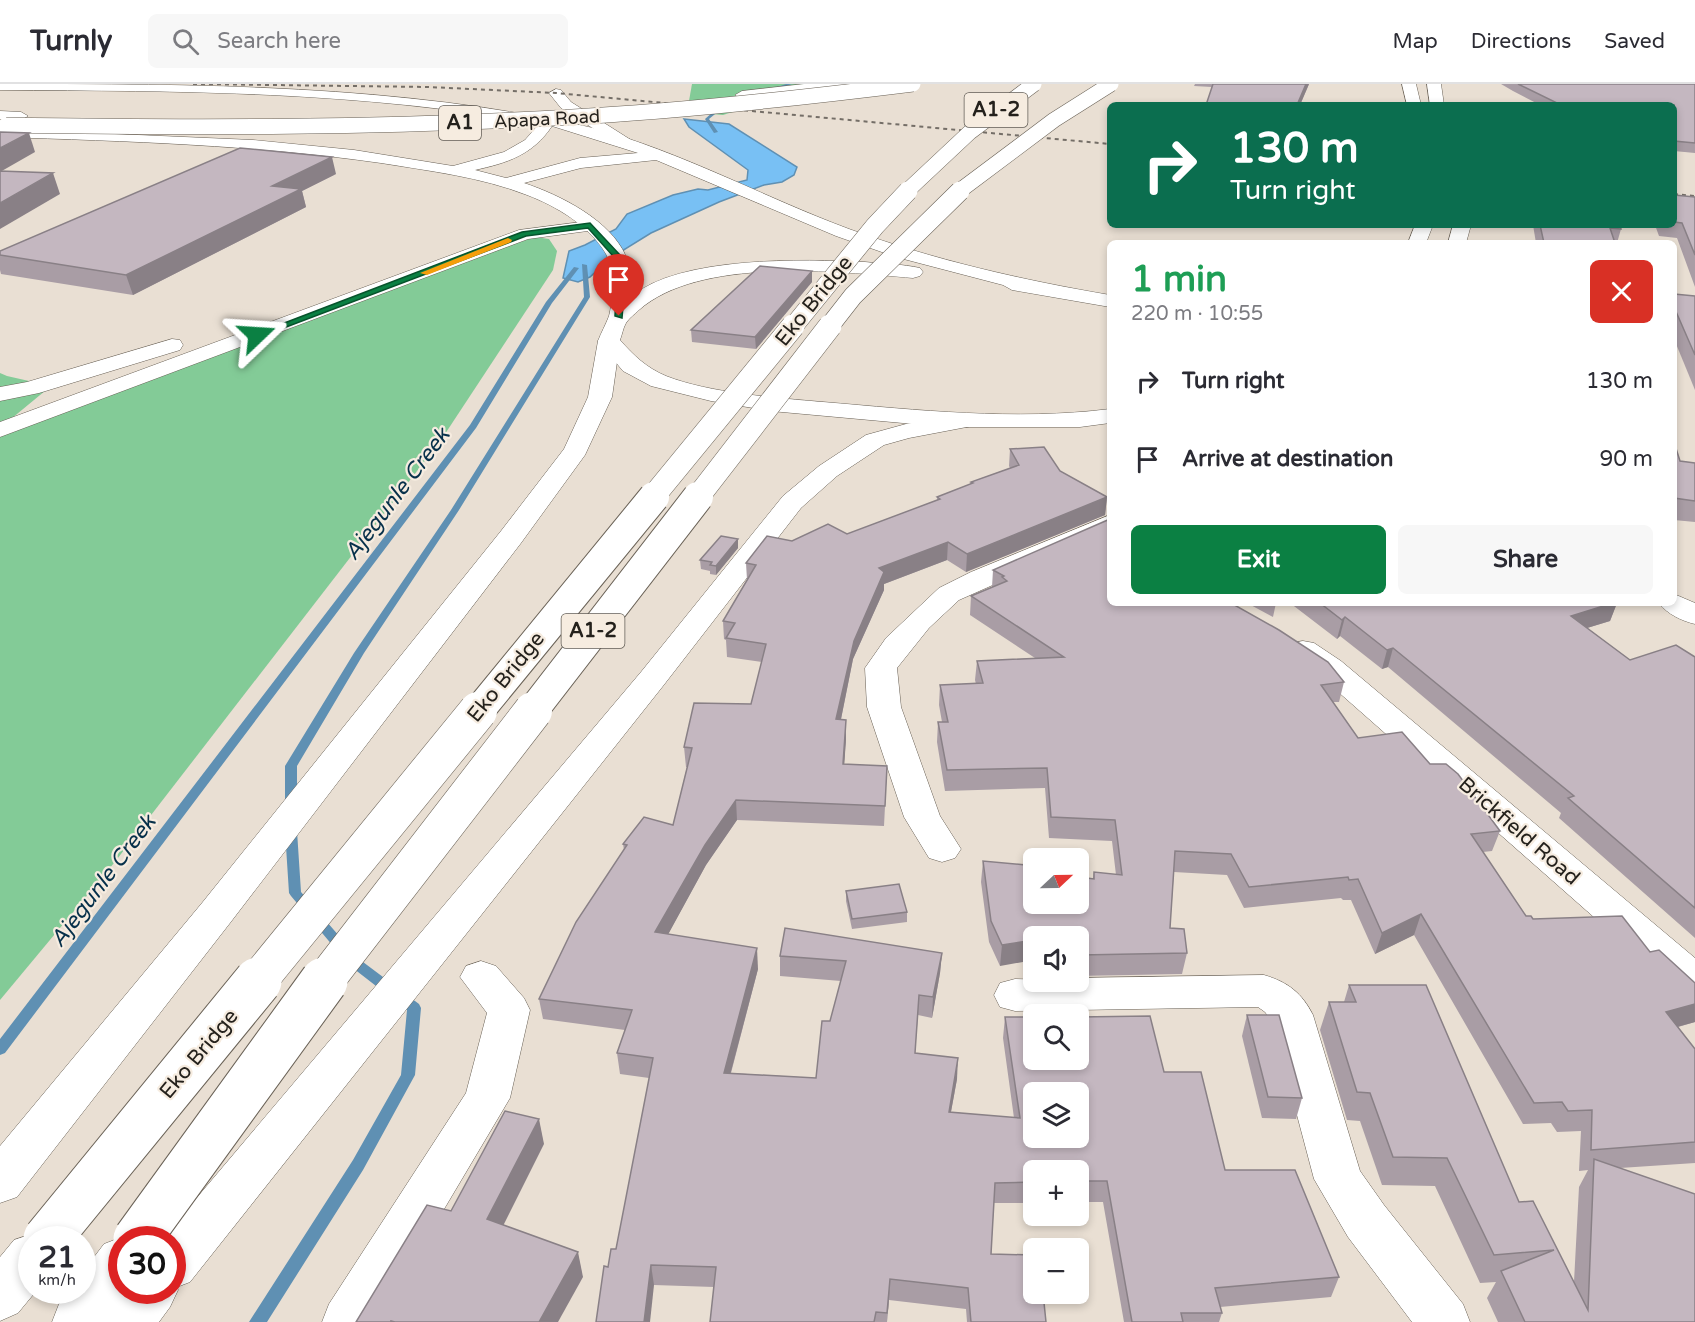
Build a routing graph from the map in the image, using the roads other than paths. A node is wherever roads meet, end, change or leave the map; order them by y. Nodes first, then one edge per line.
1 (839, 84) edge
2 (913, 84) edge
3 (1034, 84) edge
4 (1111, 84) edge
5 (1408, 84) edge
6 (1434, 84) edge
7 (0, 86) edge
8 (555, 89) edge
9 (1413, 102) edge
10 (1437, 102) edge
11 (548, 121) junction
12 (1, 124) edge
13 (626, 143) junction
14 (659, 157) junction
15 (454, 170) junction
16 (504, 183) junction
17 (560, 205) junction
18 (595, 230) junction
19 (419, 268) junction
20 (1034, 288) junction
21 (1107, 300) edge
22 (619, 316) junction
23 (609, 341) junction
24 (0, 394) edge
25 (1107, 416) edge
26 (1080, 420) junction
27 (964, 421) junction
28 (1107, 422) edge
29 (0, 430) edge
30 (1105, 530) edge
31 (1677, 605) edge
32 (1695, 615) edge
33 (1278, 635) edge
34 (942, 849) dead end
35 (481, 977) dead end
36 (1695, 982) edge
37 (1015, 995) dead end
38 (0, 1182) edge
39 (58, 1226) edge
40 (146, 1226) edge
41 (186, 1248) edge
42 (18, 1274) edge
43 (108, 1280) edge
44 (0, 1296) edge
45 (141, 1304) edge
46 (78, 1322) edge
47 (126, 1322) edge
48 (348, 1322) edge
49 (1444, 1322) edge

1 - 12 main road, Apapa Road / A1
2 - 12 main road, Apapa Road / A1, bridge
3 - 39 main road, Eko Bridge / A1-2, bridge
4 - 40 main road, Eko Bridge / A1-2, bridge
5 - 9 main road
6 - 10 main road
7 - 11 main road
8 - 11 main road
8 - 13 main road
11 - 13 main road
11 - 15 main road
12 - 15 main road
13 - 14 main road
14 - 16 main road
14 - 20 main road
15 - 16 main road
16 - 17 main road
17 - 18 main road
17 - 19 main road
18 - 19 main road
18 - 22 main road
19 - 24 main road
19 - 29 main road
20 - 21 main road
20 - 22 main road
22 - 23 main road
23 - 27 main road
23 - 38 main road
25 - 26 main road
26 - 27 main road
26 - 28 main road
27 - 41 main road
30 - 34 main road
31 - 32 main road
33 - 36 main road, Brickfield Road
35 - 48 main road
37 - 49 main road
42 - 44 main road
43 - 46 main road
45 - 47 main road

